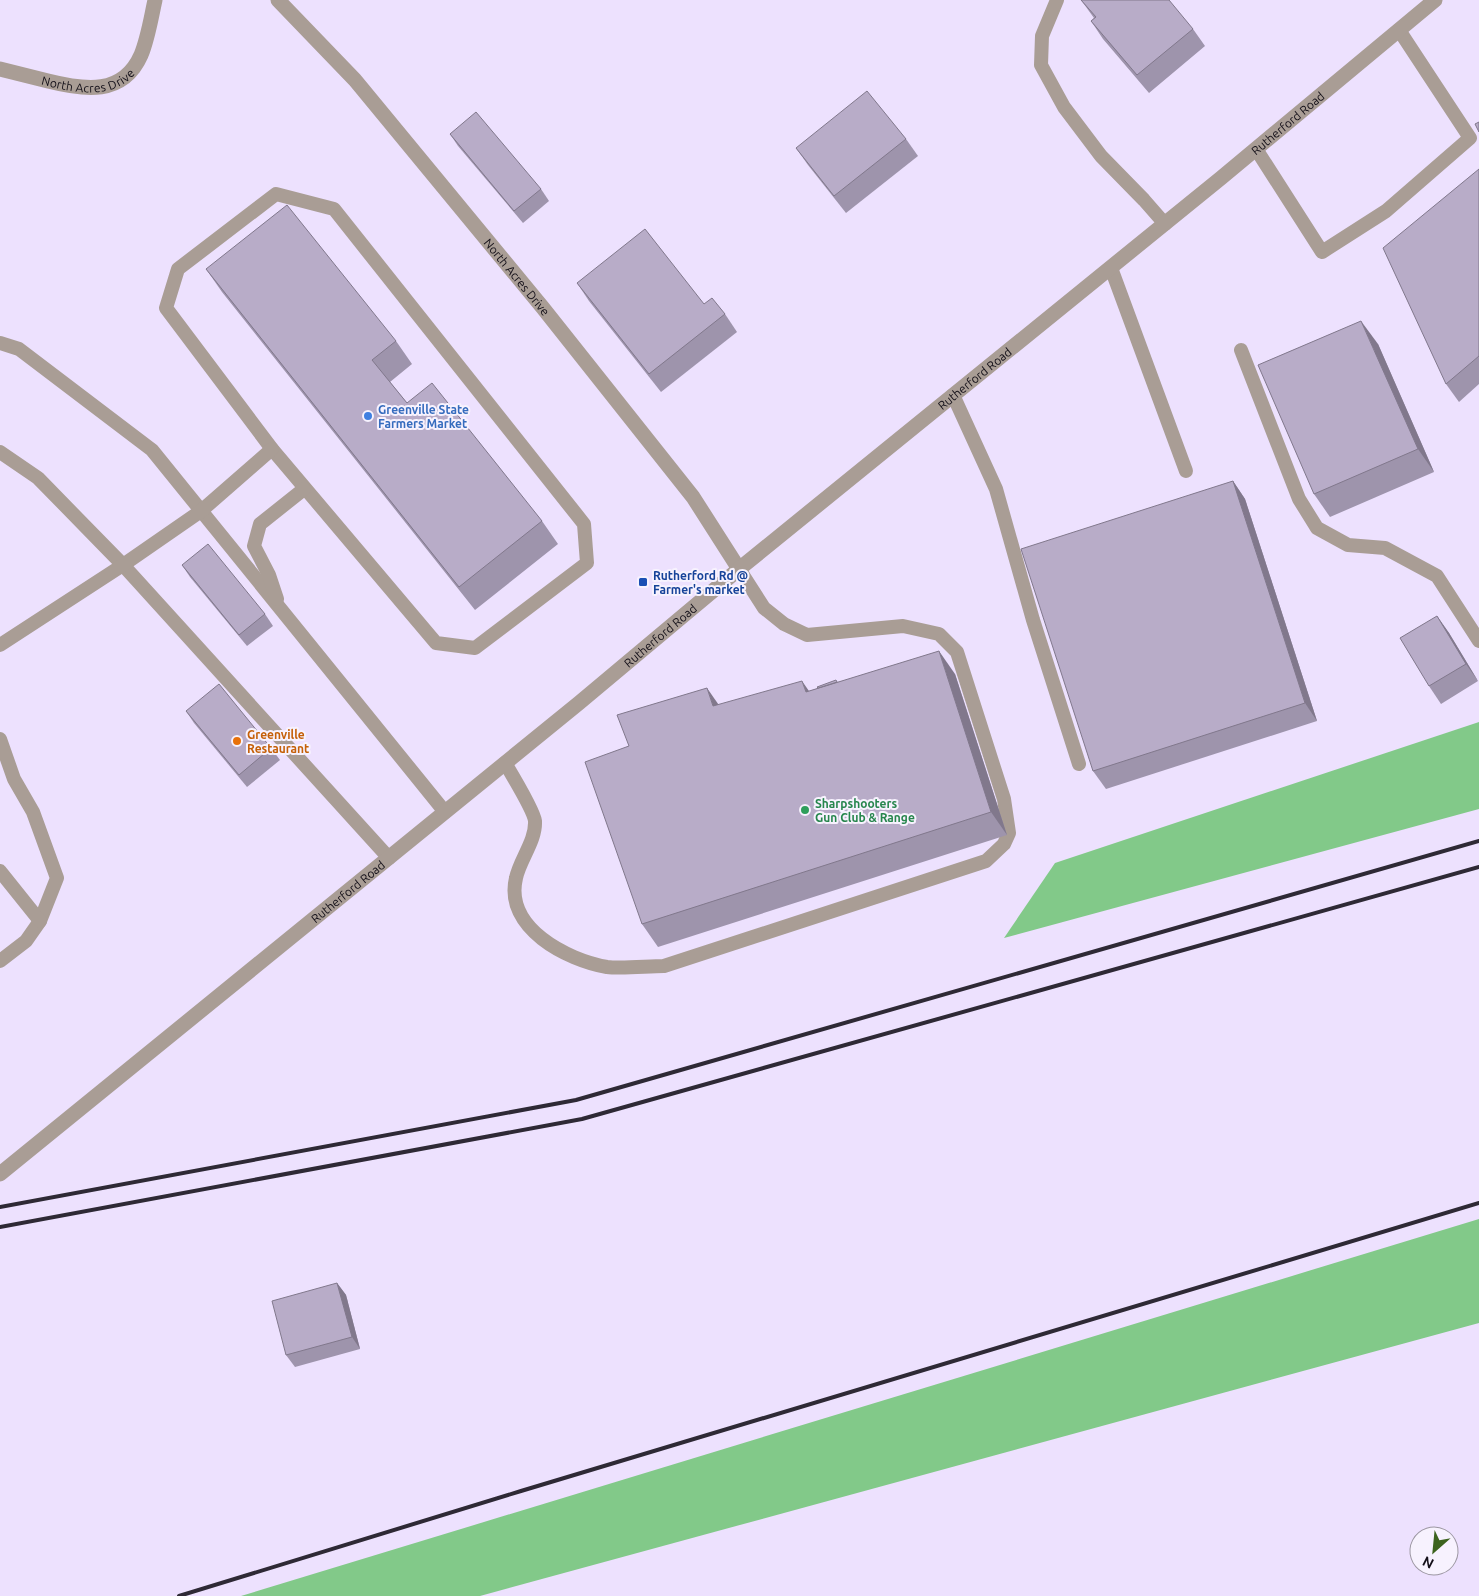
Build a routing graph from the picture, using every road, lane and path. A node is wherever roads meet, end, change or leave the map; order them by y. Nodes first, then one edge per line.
1 (155, 0) edge
2 (278, 0) edge
3 (1057, 0) edge
4 (1435, 0) edge
5 (1399, 30) junction
6 (0, 69) edge
7 (1256, 149) junction
8 (1165, 224) junction
9 (1111, 268) junction
10 (0, 343) edge
11 (1241, 350) dead end
12 (953, 396) junction
13 (272, 449) junction
14 (0, 452) edge
15 (1186, 471) dead end
16 (304, 489) junction
17 (201, 511) junction
18 (122, 566) junction
19 (739, 569) junction
20 (280, 609) junction
21 (1479, 641) edge
22 (0, 644) edge
23 (0, 739) edge
24 (505, 763) junction
25 (1079, 764) dead end
26 (445, 812) junction
27 (389, 858) junction
28 (0, 871) edge
29 (40, 921) junction
30 (0, 961) edge
31 (0, 1174) edge

1 - 6 street, North Acres Drive
2 - 19 street, North Acres Drive
3 - 8 lane
4 - 5 street, Rutherford Road
5 - 7 street, Rutherford Road
5 - 7 lane
7 - 8 street, Rutherford Road
8 - 9 street, Rutherford Road
9 - 12 street, Rutherford Road
9 - 15 lane
10 - 17 lane
11 - 21 lane
12 - 19 street, Rutherford Road
12 - 25 lane
13 - 16 lane
13 - 16 lane
13 - 17 lane
14 - 18 lane
16 - 20 lane
17 - 18 lane
17 - 20 lane
18 - 22 lane
18 - 27 lane
19 - 24 street, Rutherford Road
19 - 24 lane
20 - 26 lane
23 - 29 lane
24 - 26 street, Rutherford Road
26 - 27 street, Rutherford Road
27 - 31 street, Rutherford Road
28 - 29 lane
29 - 30 lane

